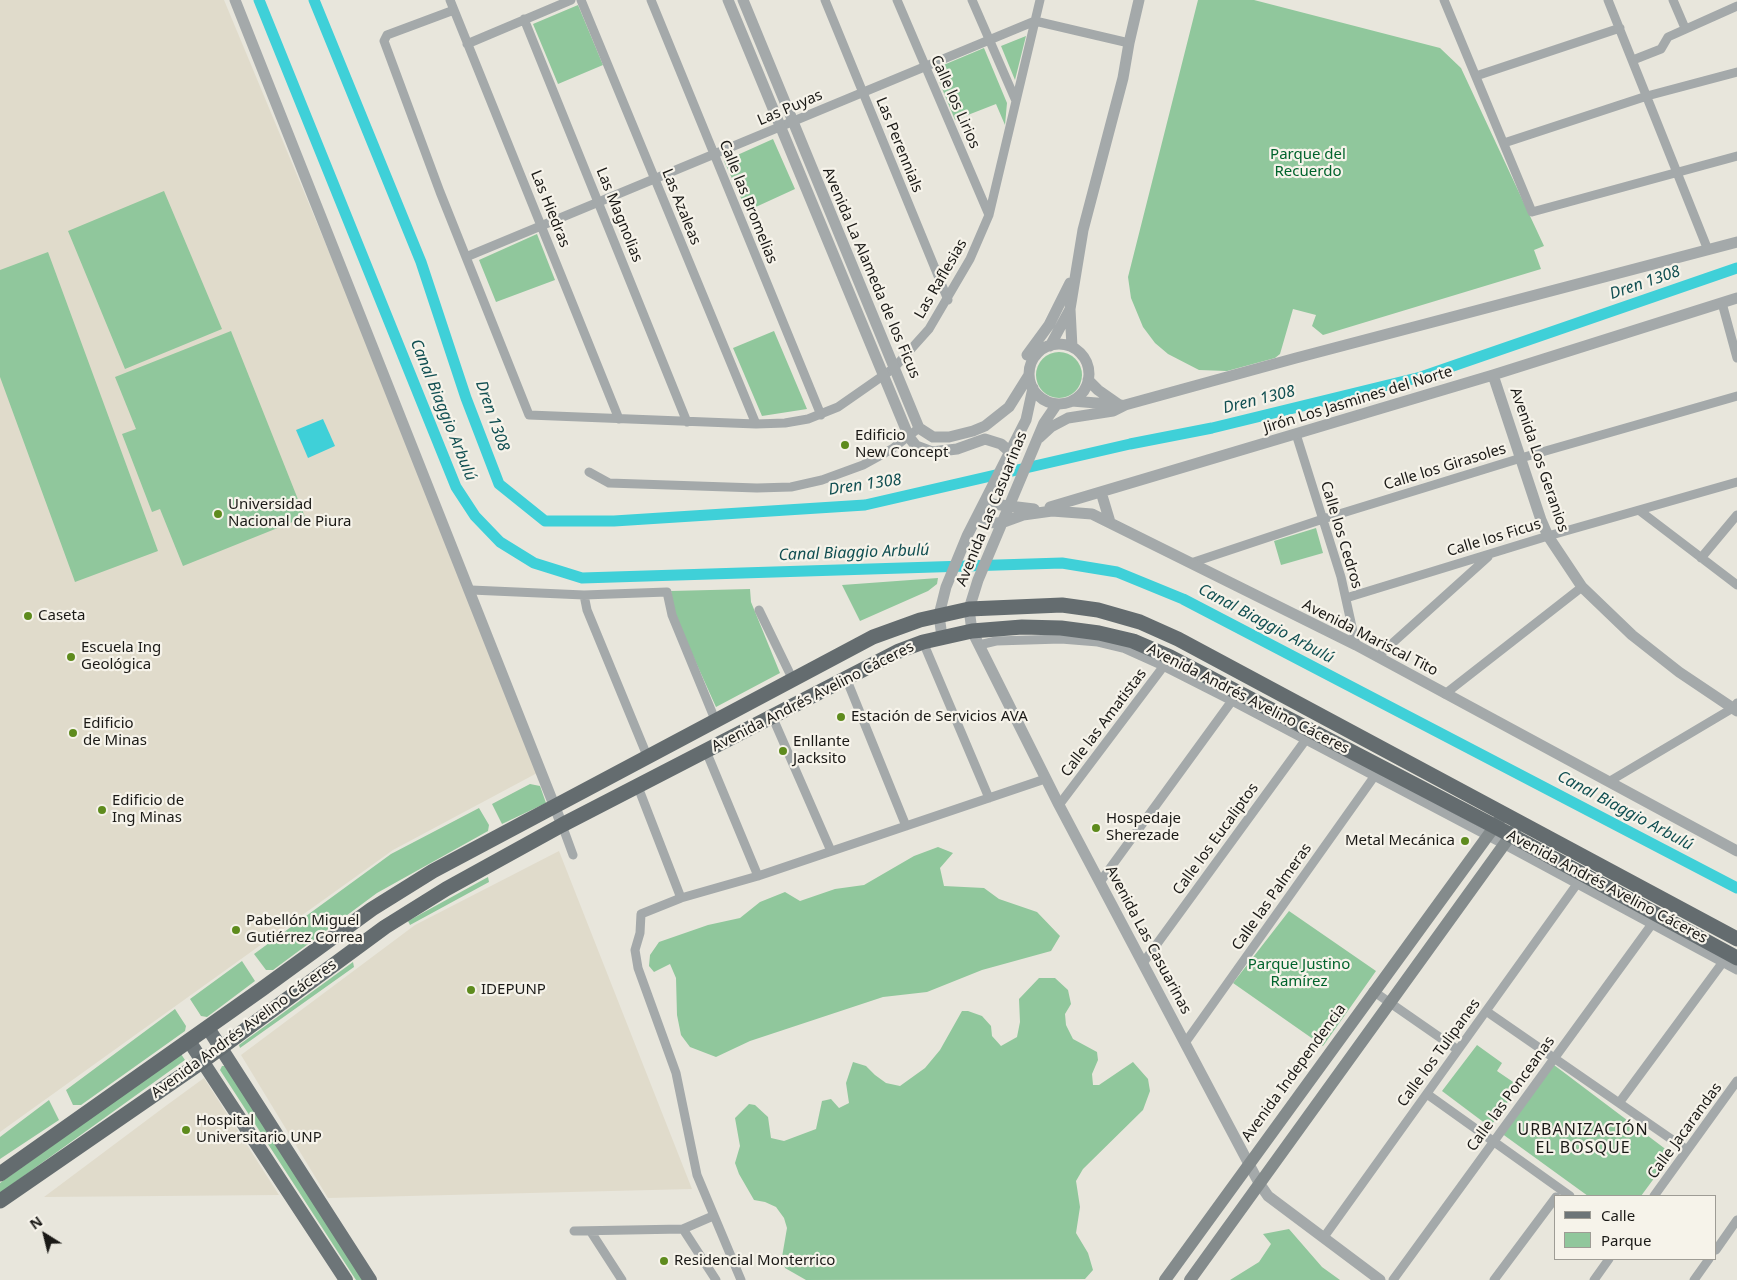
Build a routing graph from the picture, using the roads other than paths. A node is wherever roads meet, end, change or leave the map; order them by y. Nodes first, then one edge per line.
1 (235, 0) edge
2 (450, 0) edge
3 (571, 0) edge
4 (581, 0) edge
5 (650, 0) edge
6 (728, 0) edge
7 (743, 0) edge
8 (825, 0) edge
9 (897, 0) edge
10 (972, 0) edge
11 (1040, 0) edge
12 (1139, 0) edge
13 (1444, 0) edge
14 (1608, 0) edge
15 (1673, 0) edge
16 (1737, 6) edge
17 (454, 10) junction
18 (524, 19) junction
19 (1035, 20) junction
20 (1620, 28) junction
21 (1685, 28) junction
22 (988, 40) junction
23 (1128, 43) junction
24 (467, 44) junction
25 (1633, 60) junction
26 (924, 68) junction
27 (1737, 72) edge
28 (1476, 76) junction
29 (862, 93) junction
30 (1647, 96) junction
31 (1016, 101) junction
32 (787, 125) junction
33 (1504, 143) junction
34 (714, 155) junction
35 (1737, 156) edge
36 (1677, 173) junction
37 (655, 179) junction
38 (600, 202) junction
39 (989, 215) junction
40 (542, 226) junction
41 (1737, 242) edge
42 (1708, 250) junction
43 (466, 257) junction
44 (1077, 268) junction
45 (1737, 298) edge
46 (948, 300) junction
47 (1722, 303) junction
48 (1070, 309) junction
49 (1050, 346) junction
50 (1072, 347) junction
51 (1737, 358) edge
52 (894, 368) junction
53 (1493, 375) junction
54 (884, 376) junction
55 (1029, 376) junction
56 (1088, 380) junction
57 (1033, 388) junction
58 (1018, 396) junction
59 (1737, 396) edge
60 (1072, 401) junction
61 (1057, 404) junction
62 (1121, 405) junction
63 (821, 415) junction
64 (619, 419) junction
65 (687, 422) junction
66 (756, 424) junction
67 (919, 428) junction
68 (1296, 434) junction
69 (909, 437) junction
70 (1037, 439) junction
71 (1008, 454) junction
72 (1521, 458) junction
73 (589, 472) dead end
74 (1737, 482) edge
75 (1101, 492) junction
76 (986, 500) junction
77 (1008, 505) junction
78 (1640, 511) junction
79 (1737, 515) edge
80 (1323, 519) junction
81 (974, 522) junction
82 (1001, 522) junction
83 (1110, 522) junction
84 (1548, 536) junction
85 (1491, 554) junction
86 (1701, 558) junction
87 (1191, 563) junction
88 (1737, 585) edge
89 (1582, 587) junction
90 (471, 590) junction
91 (584, 595) junction
92 (1346, 598) junction
93 (969, 609) junction
94 (759, 610) dead end
95 (940, 615) junction
96 (1155, 629) junction
97 (972, 631) junction
98 (942, 637) junction
99 (923, 642) junction
100 (979, 645) junction
101 (1356, 645) junction
102 (1146, 652) junction
103 (1377, 656) junction
104 (1167, 661) junction
105 (846, 678) junction
106 (793, 680) junction
107 (1445, 694) junction
108 (1235, 697) junction
109 (1736, 707) edge
110 (772, 716) junction
111 (716, 722) junction
112 (1308, 736) junction
113 (706, 751) junction
114 (648, 758) junction
115 (1377, 772) junction
116 (1045, 779) junction
117 (1610, 781) junction
118 (638, 787) junction
119 (989, 798) junction
120 (1059, 805) junction
121 (556, 806) junction
122 (1504, 813) junction
123 (1520, 822) junction
124 (562, 825) junction
125 (906, 826) junction
126 (1490, 831) junction
127 (1508, 840) junction
128 (831, 851) junction
129 (1737, 851) edge
130 (573, 856) dead end
131 (758, 876) junction
132 (1100, 882) junction
133 (1577, 884) junction
134 (681, 898) junction
135 (1652, 924) junction
136 (1737, 939) edge
137 (1730, 960) edge
138 (1143, 963) junction
139 (1737, 970) edge
140 (1373, 991) junction
141 (1390, 1003) junction
142 (1486, 1011) junction
143 (208, 1028) junction
144 (189, 1041) junction
145 (1185, 1043) junction
146 (222, 1048) junction
147 (1458, 1050) junction
148 (1554, 1058) junction
149 (203, 1061) junction
150 (1737, 1082) edge
151 (1427, 1094) junction
152 (1618, 1103) junction
153 (1493, 1142) junction
154 (1687, 1150) junction
155 (1250, 1164) junction
156 (0, 1174) edge
157 (1259, 1184) junction
158 (1558, 1195) edge
159 (1657, 1195) edge
160 (0, 1200) edge
161 (1554, 1200) edge
162 (713, 1216) junction
163 (1737, 1220) edge
164 (683, 1229) junction
165 (574, 1230) dead end
166 (591, 1232) junction
167 (1324, 1237) junction
168 (1719, 1238) edge
169 (1608, 1260) edge
170 (1708, 1260) edge
171 (346, 1280) edge
172 (370, 1280) edge
173 (622, 1280) edge
174 (716, 1280) edge
175 (741, 1280) edge
176 (1165, 1280) edge
177 (1190, 1280) edge
178 (1380, 1280) edge
179 (1393, 1280) edge
180 (1494, 1280) edge
181 (1594, 1280) edge
182 (1694, 1280) edge

1 - 90 street
2 - 17 street, Las Hiedras
3 - 18 street
4 - 37 street, Las Azaleas
5 - 34 street, Calle las Bromelias
6 - 32 street, Avenida La Alameda de los Ficus
7 - 32 street, Avenida La Alameda de los Ficus
8 - 29 street, Las Perennials
9 - 26 street, Calle los Lirios
10 - 22 street
11 - 19 street, Las Raflesias
12 - 23 street
13 - 28 street
14 - 20 street
15 - 21 street
16 - 21 street
17 - 24 street, Las Hiedras
17 - 43 street
18 - 24 street
18 - 38 street, Las Magnolias
19 - 22 street, Las Puyas
19 - 23 street
19 - 31 street, Las Raflesias
20 - 25 street
20 - 28 street
21 - 25 street
22 - 26 street, Las Puyas
22 - 31 street
23 - 44 street
24 - 40 street, Las Hiedras
25 - 30 street
26 - 29 street, Las Puyas
26 - 39 street, Calle los Lirios
27 - 30 street
28 - 33 street
29 - 32 street, Las Puyas
29 - 46 street, Las Perennials
30 - 33 street
30 - 36 street
31 - 39 street, Las Raflesias
32 - 34 street, Las Puyas
32 - 52 street, Avenida La Alameda de los Ficus
32 - 54 street, Avenida La Alameda de los Ficus
33 - 36 street
34 - 37 street, Las Puyas
34 - 63 street, Calle las Bromelias
35 - 36 street
36 - 42 street
37 - 38 street, Las Puyas
37 - 66 street, Las Azaleas
38 - 40 street, Las Puyas
38 - 65 street, Las Magnolias
39 - 46 street, Las Raflesias
40 - 43 street, Las Puyas
40 - 64 street, Las Hiedras
41 - 42 street
42 - 62 street
43 - 64 street, Las Raflesias
44 - 48 street
44 - 58 street
45 - 47 street, Jirón Los Jasmines del Norte
46 - 52 street, Las Raflesias
47 - 51 street
47 - 53 street, Jirón Los Jasmines del Norte
48 - 49 street
48 - 50 street
49 - 50 street
49 - 55 street
50 - 56 street
52 - 54 street, Las Raflesias
52 - 67 street, Avenida La Alameda de los Ficus
53 - 68 street, Jirón Los Jasmines del Norte
53 - 72 street, Avenida Los Geranios
54 - 63 street, Las Raflesias
54 - 69 street, Avenida La Alameda de los Ficus
55 - 57 street
55 - 58 street
56 - 60 street
56 - 62 street
57 - 61 street
57 - 71 street, Avenida Las Casuarinas
58 - 67 street
59 - 72 street, Calle los Girasoles
60 - 61 street
60 - 62 street
61 - 70 street, Avenida Las Casuarinas
62 - 70 street
63 - 66 street, Las Raflesias
64 - 65 street, Las Raflesias
65 - 66 street, Las Raflesias
67 - 69 street
68 - 75 street, Jirón Los Jasmines del Norte
68 - 80 street, Calle los Cedros
69 - 71 street
69 - 73 street
70 - 77 street, Avenida Las Casuarinas
71 - 76 street, Avenida Las Casuarinas
72 - 80 street, Calle los Girasoles
72 - 84 street, Avenida Los Geranios
74 - 78 street, Calle los Ficus
75 - 77 street, Jirón Los Jasmines del Norte
75 - 83 street
76 - 77 street, Jirón Los Jasmines del Norte
76 - 81 street, Avenida Las Casuarinas
77 - 82 street, Avenida Las Casuarinas
78 - 84 street, Calle los Ficus
78 - 86 street
79 - 86 street
80 - 87 street, Calle los Girasoles
80 - 92 street, Calle los Cedros
81 - 82 street, Avenida Mariscal Tito
81 - 95 street, Avenida Las Casuarinas
82 - 83 street, Avenida Mariscal Tito
82 - 93 street, Avenida Las Casuarinas
83 - 87 street, Avenida Mariscal Tito
84 - 85 street, Calle los Ficus
84 - 89 street, Avenida Los Geranios
85 - 92 street, Calle los Ficus
85 - 103 street
86 - 88 street
87 - 101 street, Avenida Mariscal Tito
89 - 107 street
89 - 109 street, Avenida Los Geranios
90 - 91 street
90 - 121 street
91 - 111 street
91 - 114 street
92 - 101 street, Calle los Cedros
93 - 95 highway, Avenida Andrés Avelino Cáceres
93 - 96 highway, Avenida Andrés Avelino Cáceres
93 - 97 street, Avenida Las Casuarinas
94 - 106 street
95 - 98 street, Avenida Las Casuarinas
95 - 106 highway, Avenida Andrés Avelino Cáceres
96 - 102 highway
96 - 122 highway, Avenida Andrés Avelino Cáceres
97 - 98 highway, Avenida Andrés Avelino Cáceres
97 - 100 street, Avenida Las Casuarinas
97 - 102 highway, Avenida Andrés Avelino Cáceres
98 - 99 highway, Avenida Andrés Avelino Cáceres
99 - 105 highway, Avenida Andrés Avelino Cáceres
99 - 119 street
100 - 102 street, Avenida Andrés Avelino Cáceres
100 - 116 street, Avenida Las Casuarinas
101 - 103 street, Avenida Mariscal Tito
102 - 104 highway, Avenida Andrés Avelino Cáceres
103 - 107 street, Avenida Mariscal Tito
104 - 108 highway, Avenida Andrés Avelino Cáceres
104 - 120 street, Calle las Amatistas
105 - 110 highway, Avenida Andrés Avelino Cáceres
105 - 125 street
106 - 111 highway, Avenida Andrés Avelino Cáceres
107 - 117 street, Avenida Mariscal Tito
108 - 112 highway, Avenida Andrés Avelino Cáceres
108 - 132 street
109 - 117 street
110 - 113 highway, Avenida Andrés Avelino Cáceres
110 - 128 street
111 - 114 highway, Avenida Andrés Avelino Cáceres
112 - 115 highway, Avenida Andrés Avelino Cáceres
112 - 138 street, Calle los Eucaliptos
113 - 118 highway, Avenida Andrés Avelino Cáceres
113 - 131 street
114 - 121 highway, Avenida Andrés Avelino Cáceres
115 - 126 highway, Avenida Andrés Avelino Cáceres
115 - 145 street, Calle las Palmeras
116 - 119 street
116 - 120 street, Avenida Las Casuarinas
117 - 129 street, Avenida Mariscal Tito
118 - 124 highway, Avenida Andrés Avelino Cáceres
118 - 134 street
119 - 125 street
120 - 132 street, Avenida Las Casuarinas
121 - 124 street
121 - 143 highway, Avenida Andrés Avelino Cáceres
122 - 123 highway, Avenida Andrés Avelino Cáceres
122 - 126 main road, Avenida Independencia
123 - 127 main road
123 - 136 highway, Avenida Andrés Avelino Cáceres
124 - 130 street
124 - 146 highway, Avenida Andrés Avelino Cáceres
125 - 128 street
126 - 127 highway, Avenida Andrés Avelino Cáceres
126 - 140 main road, Avenida Independencia
127 - 133 street, Avenida Andrés Avelino Cáceres
127 - 137 highway, Avenida Andrés Avelino Cáceres
127 - 141 main road
128 - 131 street
131 - 134 street
132 - 138 street, Avenida Las Casuarinas
133 - 135 street, Avenida Andrés Avelino Cáceres
133 - 142 street, Calle los Tulipanes
134 - 162 street
135 - 137 street, Avenida Andrés Avelino Cáceres
135 - 148 street, Calle las Ponceanas
137 - 139 street, Avenida Andrés Avelino Cáceres
137 - 152 street
138 - 145 street, Avenida Las Casuarinas
140 - 141 street
140 - 155 main road, Avenida Independencia
141 - 147 street
141 - 157 main road
142 - 147 street, Calle los Tulipanes
142 - 148 street
143 - 144 highway, Avenida Andrés Avelino Cáceres
143 - 146 main road
144 - 149 main road
144 - 156 highway, Avenida Andrés Avelino Cáceres
145 - 155 street, Avenida Las Casuarinas
146 - 149 highway, Avenida Andrés Avelino Cáceres
146 - 172 main road
147 - 151 street, Calle los Tulipanes
148 - 152 street
148 - 153 street, Calle las Ponceanas
149 - 160 highway, Avenida Andrés Avelino Cáceres
149 - 171 main road
150 - 154 street, Calle Jacarandas
151 - 153 street
151 - 167 street, Calle los Tulipanes
152 - 154 street
153 - 158 street
153 - 179 street, Calle las Ponceanas
154 - 159 street, Calle Jacarandas
155 - 157 street, Avenida Las Casuarinas
155 - 176 main road, Avenida Independencia
157 - 167 street, Avenida Las Casuarinas
157 - 177 main road
161 - 180 street
162 - 164 street
162 - 175 street
163 - 168 street
164 - 166 street
164 - 174 street
165 - 166 street
166 - 173 street
167 - 178 street, Avenida Las Casuarinas
169 - 181 street
170 - 182 street

